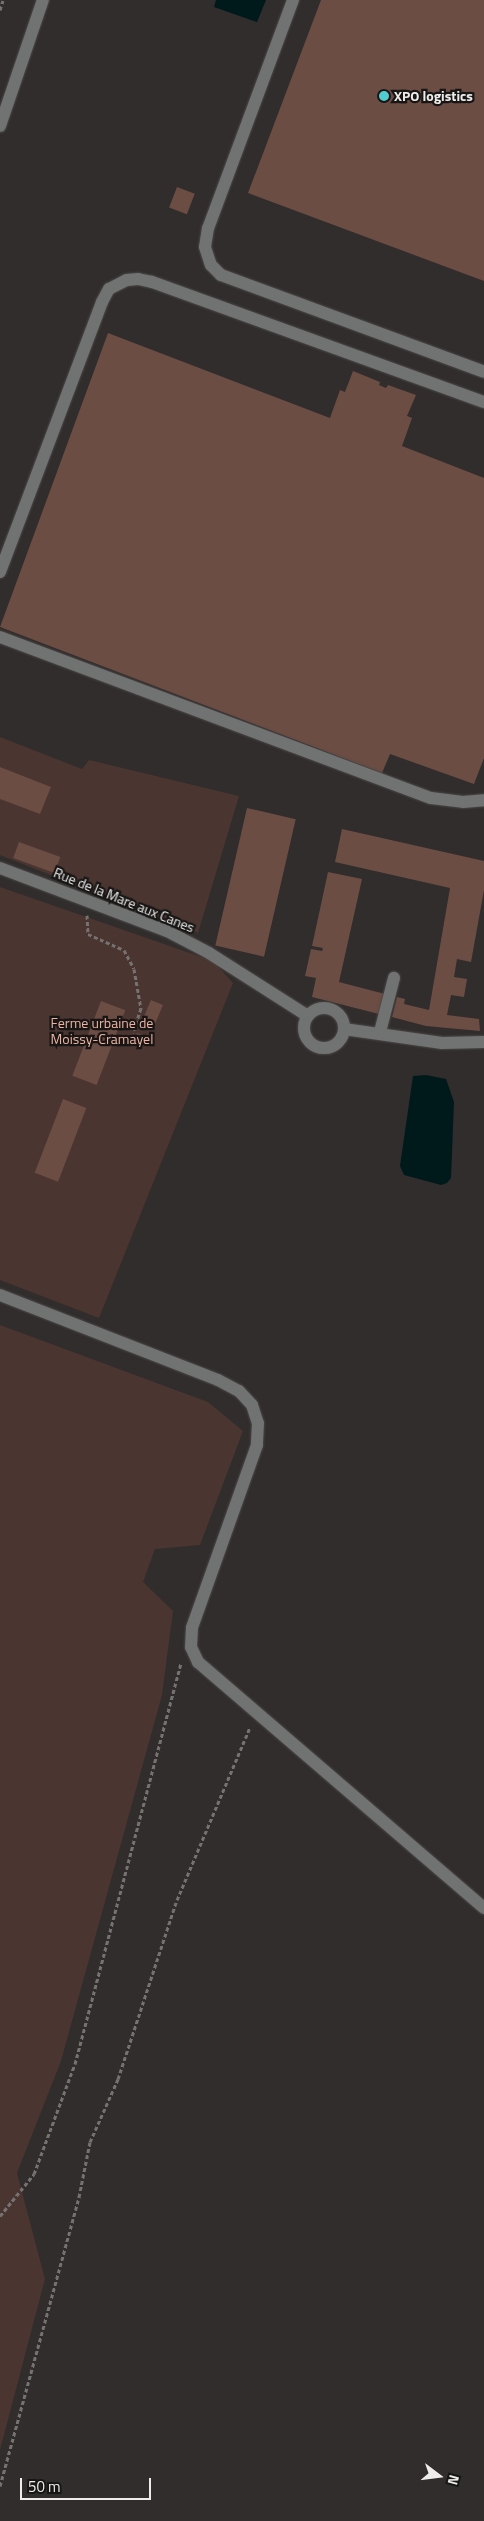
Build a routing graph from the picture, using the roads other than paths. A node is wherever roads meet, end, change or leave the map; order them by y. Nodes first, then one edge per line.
1 (43, 0) edge
2 (293, 0) edge
3 (0, 126) edge
4 (484, 372) edge
5 (484, 402) edge
6 (0, 572) edge
7 (0, 638) edge
8 (484, 800) edge
9 (0, 868) edge
10 (394, 978) dead end
11 (308, 1016) junction
12 (344, 1029) junction
13 (380, 1032) junction
14 (484, 1042) edge
15 (0, 1295) edge
16 (484, 1908) edge

1 - 3 street
2 - 4 street
5 - 6 street
7 - 8 street
9 - 11 street, Rue de la Mare aux Canes
10 - 13 street
11 - 12 street
11 - 12 street
12 - 13 street
13 - 14 street
15 - 16 street

